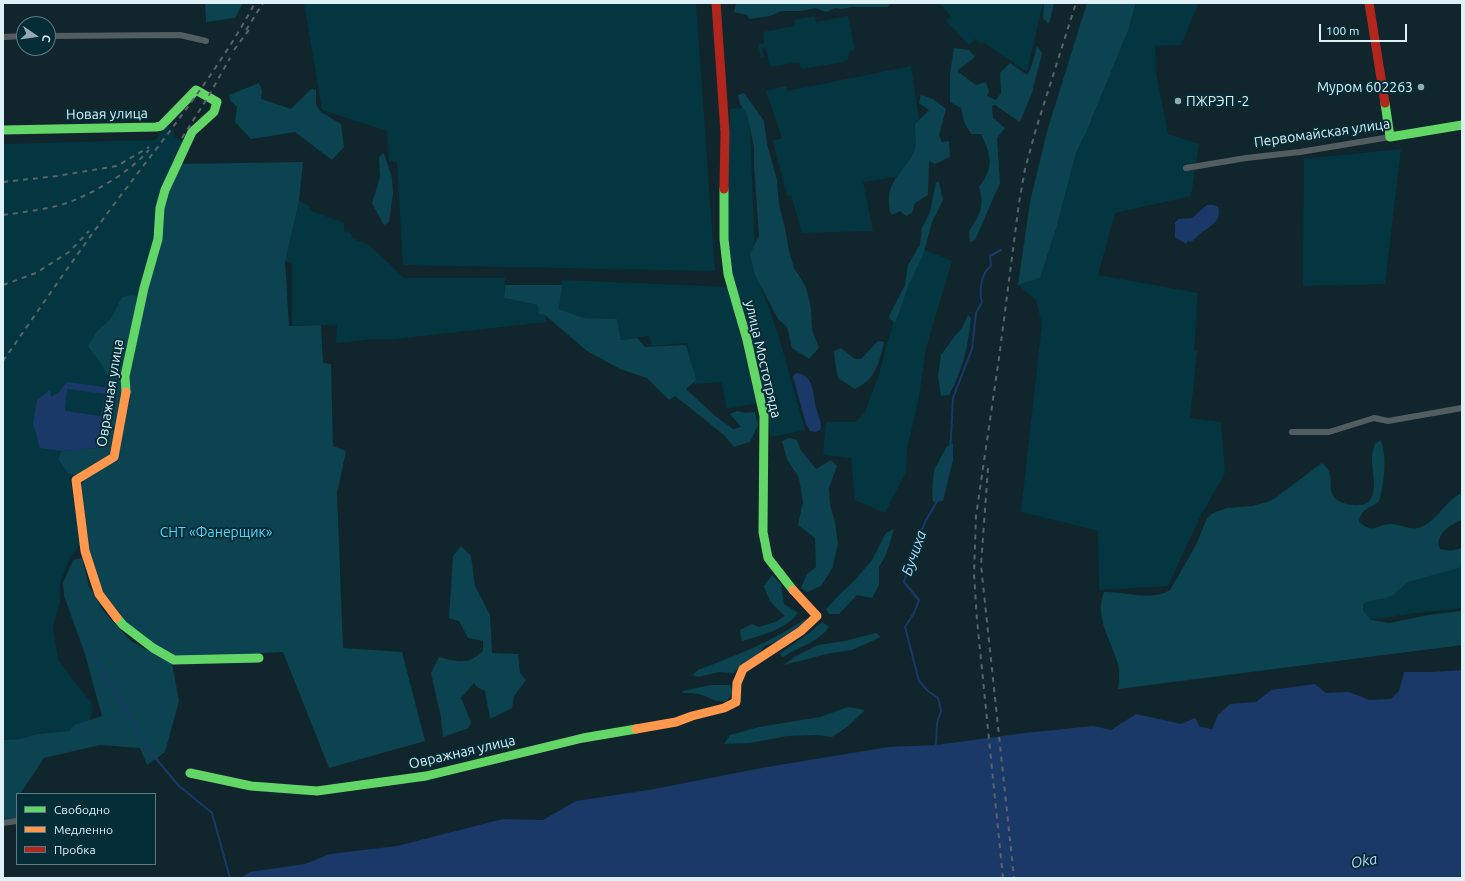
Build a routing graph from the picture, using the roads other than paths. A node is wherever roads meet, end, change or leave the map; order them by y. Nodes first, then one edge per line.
1 (716, 3) edge
2 (1369, 3) edge
3 (16, 36) edge
4 (56, 36) edge
5 (3, 37) edge
6 (206, 41) dead end
7 (196, 90) joint
8 (1462, 125) edge
9 (3, 130) edge
10 (1390, 137) junction
11 (1186, 168) dead end
12 (1462, 408) edge
13 (1292, 432) dead end
14 (259, 658) dead end
15 (736, 702) joint
16 (190, 773) dead end
17 (16, 821) edge
18 (3, 823) edge

1 - 15 street, улица Мостотряда
2 - 10 street
3 - 5 street
4 - 6 street
7 - 9 street, Новая улица
7 - 14 street, Овражная улица
8 - 10 street, Первомайская улица
10 - 11 street, Первомайская улица
12 - 13 street
15 - 16 street, Овражная улица
17 - 18 street

